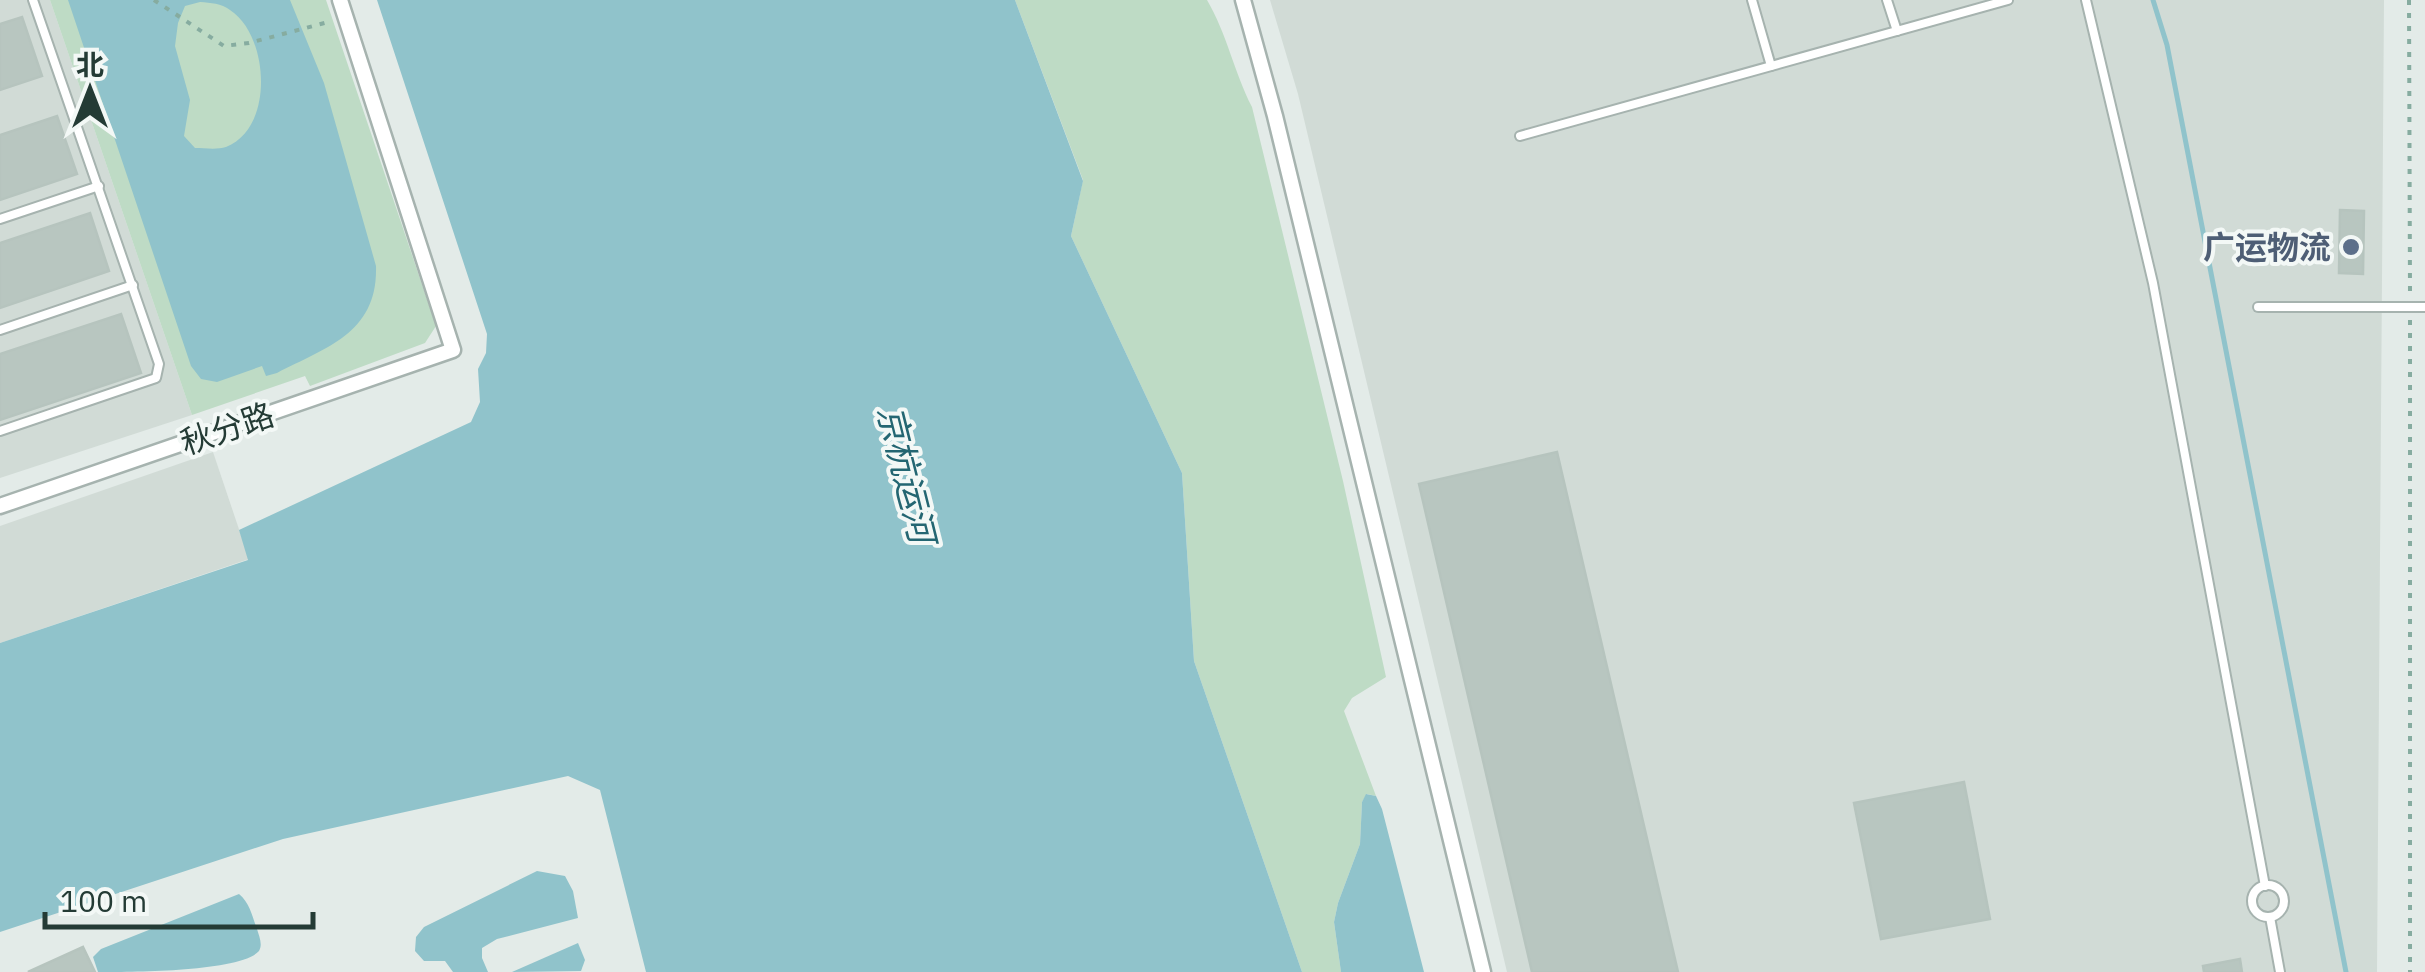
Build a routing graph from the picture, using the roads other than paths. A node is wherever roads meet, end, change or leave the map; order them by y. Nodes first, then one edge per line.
1 (33, 0) edge
2 (340, 0) edge
3 (1243, 0) edge
4 (1752, 0) edge
5 (1887, 0) edge
6 (2008, 0) edge
7 (2086, 0) edge
8 (1897, 31) junction
9 (1771, 66) junction
10 (1520, 136) dead end
11 (99, 186) junction
12 (0, 219) edge
13 (133, 285) junction
14 (2425, 307) edge
15 (2258, 308) dead end
16 (0, 330) edge
17 (0, 431) edge
18 (0, 506) edge
19 (2265, 886) junction
20 (2270, 917) junction
21 (1483, 972) edge
22 (2280, 972) edge

1 - 11 lane
2 - 18 street, 秋分路
3 - 21 street
4 - 9 lane
5 - 8 lane
6 - 8 lane
7 - 19 lane
8 - 9 lane
9 - 10 lane
11 - 12 lane
11 - 13 lane
13 - 16 lane
13 - 17 lane
14 - 15 lane
19 - 20 lane
19 - 20 lane
20 - 22 lane

